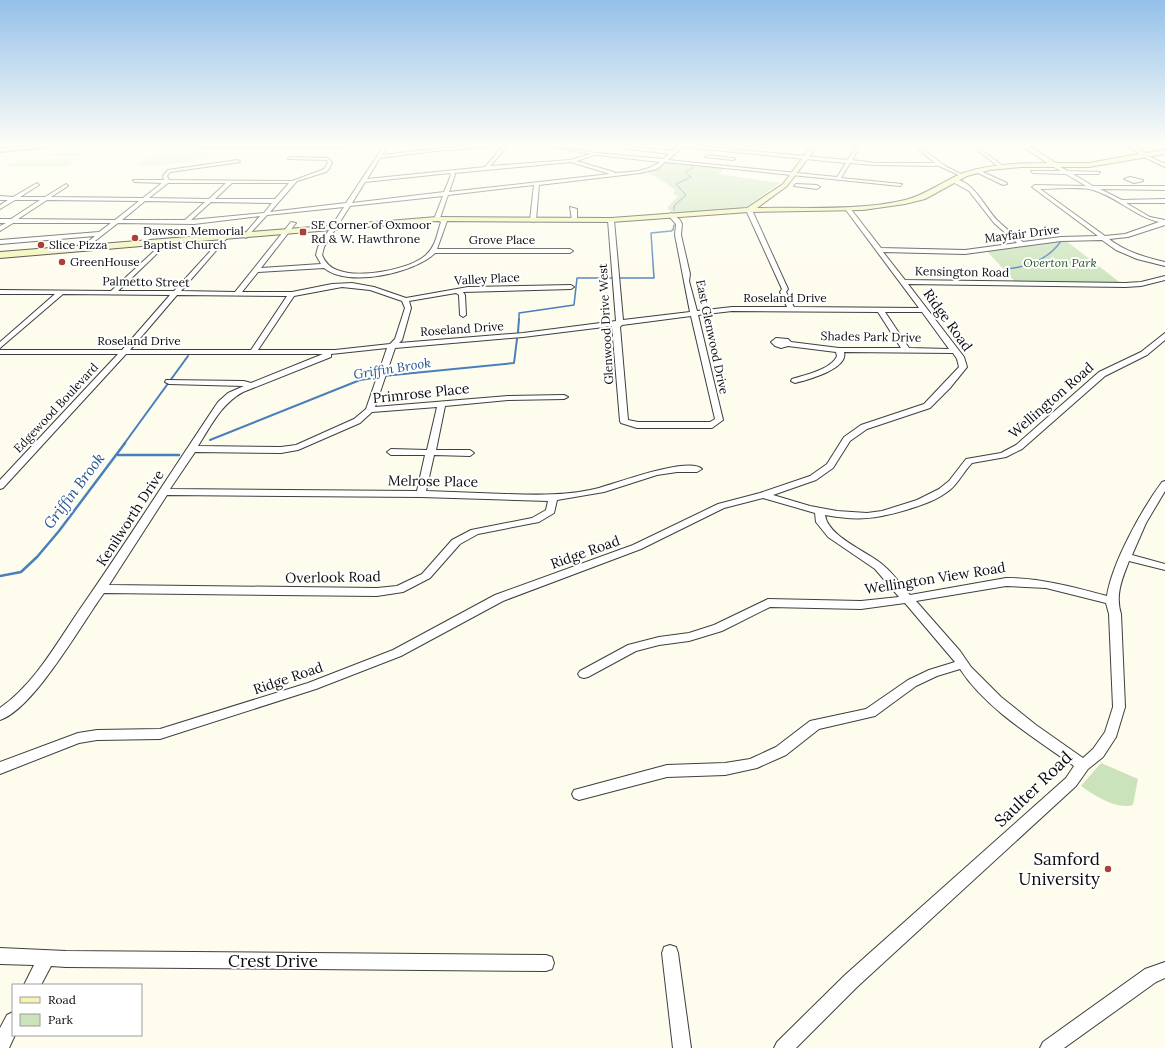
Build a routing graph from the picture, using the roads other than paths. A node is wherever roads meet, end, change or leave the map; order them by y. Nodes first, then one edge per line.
1 (22, 193) edge
2 (55, 193) edge
3 (152, 193) edge
4 (218, 193) edge
5 (284, 193) edge
6 (357, 193) edge
7 (456, 193) edge
8 (536, 193) edge
9 (772, 193) edge
10 (784, 193) edge
11 (929, 193) edge
12 (974, 193) edge
13 (1043, 193) edge
14 (1107, 193) edge
15 (446, 194) junction
16 (0, 198) edge
17 (13, 198) junction
18 (46, 199) junction
19 (143, 200) junction
20 (210, 200) junction
21 (277, 201) junction
22 (1122, 201) junction
23 (1165, 201) edge
24 (762, 202) junction
25 (348, 205) junction
26 (0, 207) edge
27 (572, 208) dead end
28 (848, 209) junction
29 (749, 210) junction
30 (777, 210) junction
31 (265, 214) junction
32 (671, 215) junction
33 (437, 219) junction
34 (533, 220) junction
35 (575, 220) junction
36 (611, 220) junction
37 (0, 221) edge
38 (12, 221) junction
39 (115, 221) junction
40 (186, 222) junction
41 (1157, 222) junction
42 (293, 223) dead end
43 (1165, 223) edge
44 (333, 228) junction
45 (0, 229) edge
46 (286, 232) junction
47 (99, 234) junction
48 (246, 236) junction
49 (225, 238) junction
50 (1104, 238) junction
51 (0, 242) edge
52 (165, 242) junction
53 (1023, 245) junction
54 (82, 249) junction
55 (879, 250) junction
56 (434, 251) junction
57 (570, 251) dead end
58 (11, 254) junction
59 (0, 255) edge
60 (0, 262) edge
61 (1165, 264) edge
62 (324, 266) junction
63 (255, 270) junction
64 (337, 273) junction
65 (380, 274) junction
66 (361, 278) junction
67 (1165, 278) edge
68 (343, 280) junction
69 (903, 282) junction
70 (351, 284) junction
71 (326, 287) junction
72 (571, 287) dead end
73 (372, 288) junction
74 (457, 290) junction
75 (0, 292) edge
76 (62, 292) junction
77 (112, 293) junction
78 (176, 294) junction
79 (237, 294) junction
80 (292, 294) junction
81 (405, 300) junction
82 (791, 309) junction
83 (880, 309) junction
84 (924, 310) junction
85 (693, 313) junction
86 (462, 315) dead end
87 (620, 323) junction
88 (1165, 335) edge
89 (787, 344) dead end
90 (0, 346) edge
91 (392, 346) junction
92 (838, 350) junction
93 (906, 350) junction
94 (954, 351) junction
95 (0, 352) edge
96 (124, 352) junction
97 (253, 352) junction
98 (296, 352) junction
99 (335, 352) junction
100 (303, 364) junction
101 (795, 381) dead end
102 (169, 382) dead end
103 (251, 385) junction
104 (564, 397) dead end
105 (442, 403) junction
106 (370, 410) junction
107 (631, 423) joint
108 (192, 449) junction
109 (391, 452) dead end
110 (430, 452) junction
111 (470, 453) dead end
112 (697, 469) dead end
113 (1165, 484) edge
114 (792, 485) junction
115 (0, 486) edge
116 (164, 492) junction
117 (421, 494) junction
118 (763, 495) junction
119 (553, 498) junction
120 (792, 503) junction
121 (820, 512) junction
122 (1126, 557) junction
123 (1165, 567) edge
124 (101, 590) junction
125 (907, 599) junction
126 (1112, 601) junction
127 (962, 664) junction
128 (584, 674) dead end
129 (0, 715) edge
130 (1083, 765) junction
131 (0, 768) edge
132 (579, 794) dead end
133 (670, 953) dead end
134 (0, 956) edge
135 (47, 957) junction
136 (546, 963) dead end
137 (1165, 970) edge
138 (33, 984) edge
139 (12, 1024) edge
140 (0, 1047) edge
141 (682, 1048) edge
142 (783, 1048) edge
143 (1049, 1048) edge

1 - 17 street
2 - 18 street
3 - 19 street
4 - 20 street
5 - 21 street
6 - 25 street
7 - 15 street
8 - 34 street
9 - 24 main road
10 - 24 main road
11 - 28 main road
12 - 53 street
13 - 50 street
14 - 22 street
15 - 25 street
15 - 33 street
16 - 17 street
17 - 18 street
17 - 26 street
18 - 19 street
18 - 38 street
19 - 20 street
19 - 39 street
20 - 21 street
20 - 40 street
21 - 31 street
22 - 23 street
22 - 41 street
24 - 29 main road
24 - 30 main road
25 - 31 street
25 - 44 street
27 - 35 street
28 - 30 main road
28 - 55 street, Ridge Road
29 - 30 main road
29 - 32 main road
29 - 82 street
31 - 40 street
31 - 48 street
32 - 36 main road
32 - 85 street, East Glenwood Drive
33 - 34 main road
33 - 44 main road
33 - 56 street
34 - 35 main road
35 - 36 main road
36 - 87 street, Glenwood Drive West
37 - 38 street
38 - 39 street
38 - 45 street
39 - 40 street
39 - 47 street
41 - 43 street, Mayfair Drive
41 - 50 street, Mayfair Drive
42 - 46 street
44 - 46 main road
44 - 62 street
46 - 48 main road
46 - 63 street
47 - 51 street
47 - 54 street
48 - 49 main road
49 - 52 main road
49 - 78 street, Edgewood Boulevard
50 - 53 street, Mayfair Drive
50 - 61 street
52 - 54 main road
52 - 77 street
53 - 55 street, Mayfair Drive
54 - 58 main road
55 - 69 street, Ridge Road
56 - 57 street, Grove Place
56 - 65 street
58 - 59 main road
58 - 60 main road
62 - 63 street
62 - 64 street
63 - 79 street
64 - 66 street
64 - 68 street
65 - 66 street
65 - 66 street
66 - 68 street
66 - 70 street
66 - 73 street
67 - 69 street, Kensington Road
68 - 70 street
68 - 71 street
69 - 84 street, Ridge Road
70 - 71 street
70 - 73 street
71 - 80 street, Palmetto Street
72 - 74 street, Valley Place
73 - 81 street
74 - 81 street, Valley Place
74 - 86 street
75 - 76 street, Palmetto Street
76 - 77 street, Palmetto Street
76 - 90 street
77 - 78 street, Palmetto Street
78 - 79 street, Palmetto Street
78 - 96 street, Edgewood Boulevard
79 - 80 street, Palmetto Street
80 - 97 street
81 - 91 street
82 - 83 street, Roseland Drive
82 - 85 street, Roseland Drive
83 - 84 street, Roseland Drive
83 - 93 street
84 - 94 street, Ridge Road
85 - 87 street, Roseland Drive
85 - 107 street, East Glenwood Drive
87 - 91 street, Roseland Drive
87 - 107 street, Glenwood Drive West
88 - 121 street, Wellington Road
89 - 92 street, Shades Park Drive
91 - 99 street, Roseland Drive
91 - 106 street
92 - 93 street, Shades Park Drive
92 - 101 street
93 - 94 street, Shades Park Drive
94 - 114 street, Ridge Road
95 - 96 street, Roseland Drive
96 - 97 street, Roseland Drive
96 - 115 street, Edgewood Boulevard
97 - 98 street, Roseland Drive
98 - 99 street, Roseland Drive
98 - 100 street
99 - 100 street, Kenilworth Drive
100 - 103 street, Kenilworth Drive
102 - 103 street
103 - 108 street, Kenilworth Drive
104 - 105 street, Primrose Place
105 - 106 street, Primrose Place
105 - 110 street
106 - 108 street, Primrose Place
108 - 116 street, Kenilworth Drive
109 - 110 street
110 - 111 street
110 - 117 street
112 - 119 street, Melrose Place
113 - 122 street, Saulter Road
114 - 118 street, Ridge Road
114 - 120 street
116 - 117 street, Melrose Place
116 - 124 street, Kenilworth Drive
117 - 119 street, Melrose Place
118 - 120 street, Wellington Road
118 - 131 street, Ridge Road
119 - 124 street, Overlook Road
120 - 121 street, Wellington Road
121 - 125 street
122 - 123 street
122 - 126 street, Saulter Road
124 - 129 street, Kenilworth Drive
125 - 126 street, Wellington View Road
125 - 127 street
125 - 128 street, Wellington View Road
126 - 130 street, Saulter Road
127 - 130 street
127 - 132 street
130 - 142 street, Saulter Road
133 - 141 street
134 - 135 street, Crest Drive
135 - 136 street, Crest Drive
135 - 138 street
137 - 143 street
139 - 140 street

